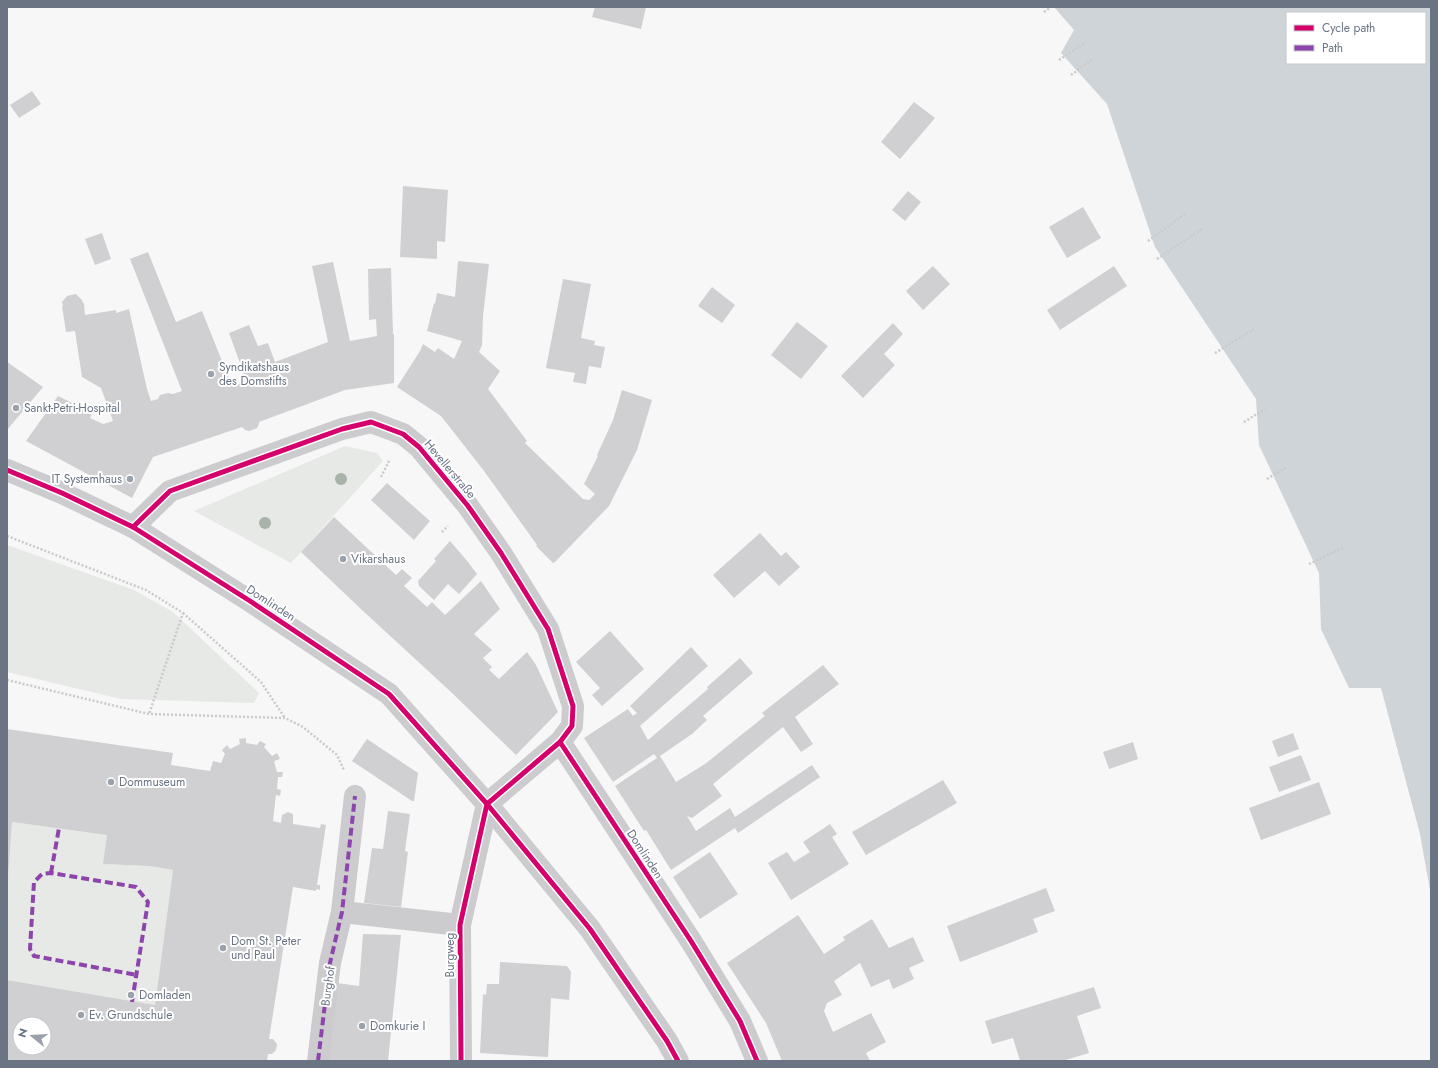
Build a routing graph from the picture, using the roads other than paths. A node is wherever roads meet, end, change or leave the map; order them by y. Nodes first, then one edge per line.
1 (7, 454) edge
2 (7, 470) edge
3 (62, 493) junction
4 (133, 527) junction
5 (560, 742) junction
6 (355, 796) road end
7 (487, 804) junction
8 (342, 912) junction
9 (460, 925) junction
10 (318, 1061) edge
11 (461, 1061) edge
12 (678, 1061) edge
13 (757, 1061) edge

1 - 3 street, Domlinden
2 - 3 street, Domlinden
3 - 4 street, Domlinden
4 - 5 street, Hevellerstraße
4 - 7 street, Domlinden
5 - 7 street
5 - 13 street, Domlinden
6 - 8 street, Burghof
7 - 9 street, Burgweg
7 - 12 street, Domlinden
8 - 9 street
8 - 10 street, Burghof
9 - 11 street, Burgweg

